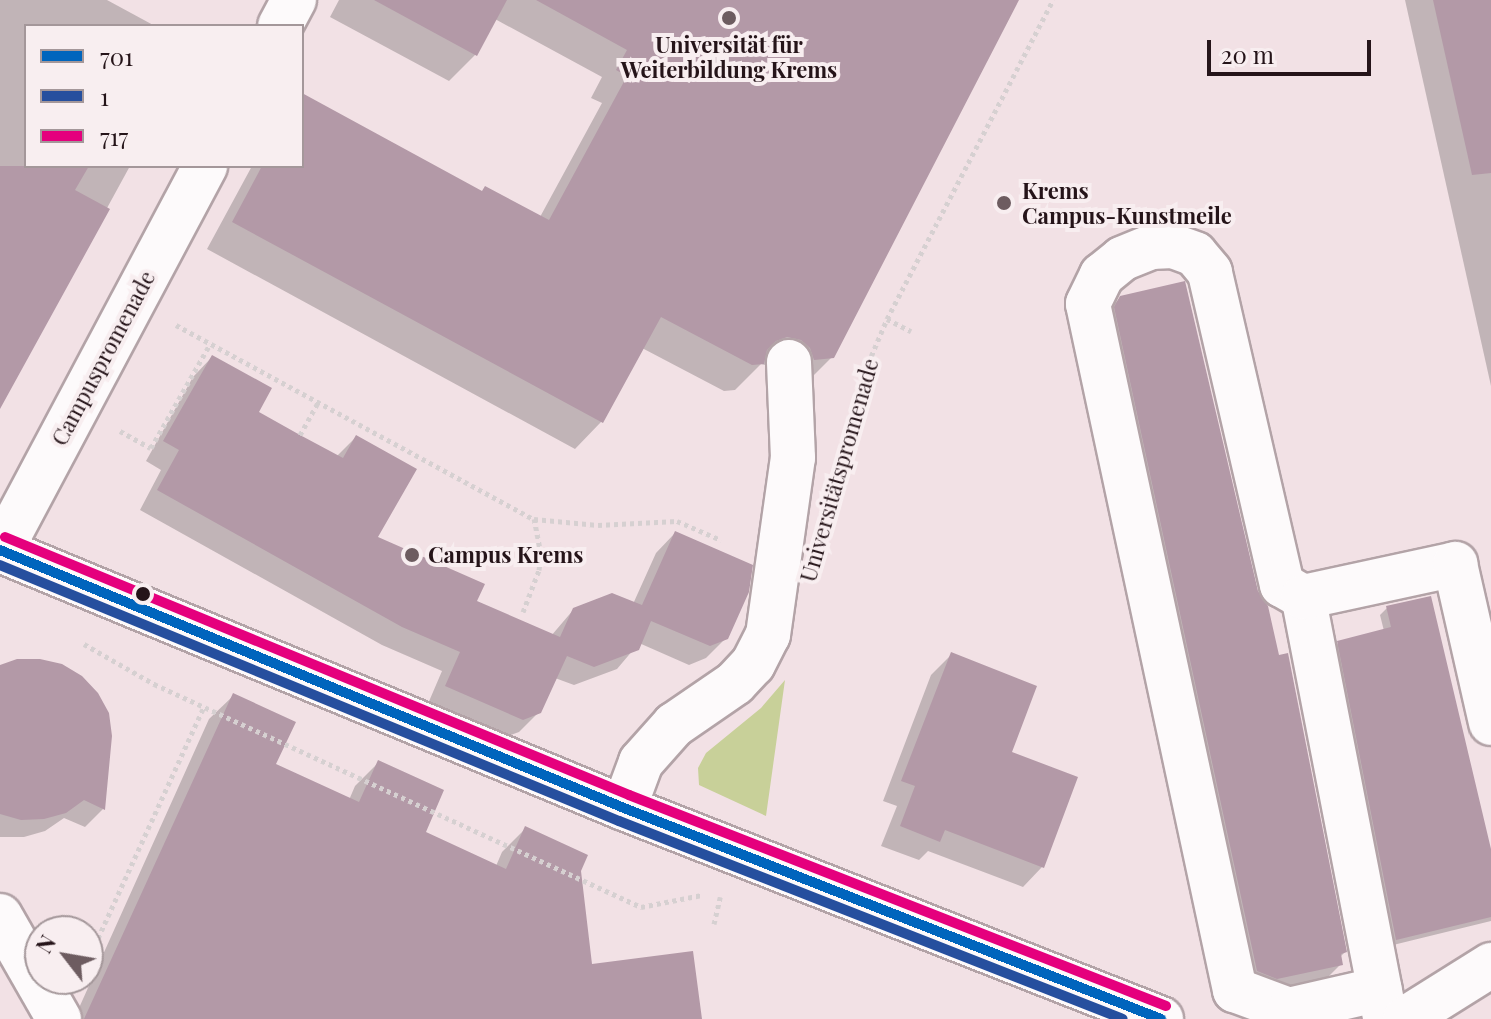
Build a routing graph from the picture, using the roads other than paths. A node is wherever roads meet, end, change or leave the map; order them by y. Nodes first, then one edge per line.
1 (294, 0) edge
2 (281, 24) edge
3 (204, 168) edge
4 (789, 362) dead end
5 (0, 550) edge
6 (1303, 597) junction
7 (1491, 723) edge
8 (624, 808) junction
9 (0, 916) edge
10 (1491, 965) edge
11 (1079, 1004) edge
12 (1390, 1009) edge
13 (59, 1019) edge
14 (1161, 1019) edge

1 - 2 street
3 - 5 street, Campuspromenade
4 - 8 street
5 - 8 street
6 - 7 street
6 - 12 street
6 - 12 street
8 - 11 street
9 - 13 street
10 - 12 street
11 - 14 street

